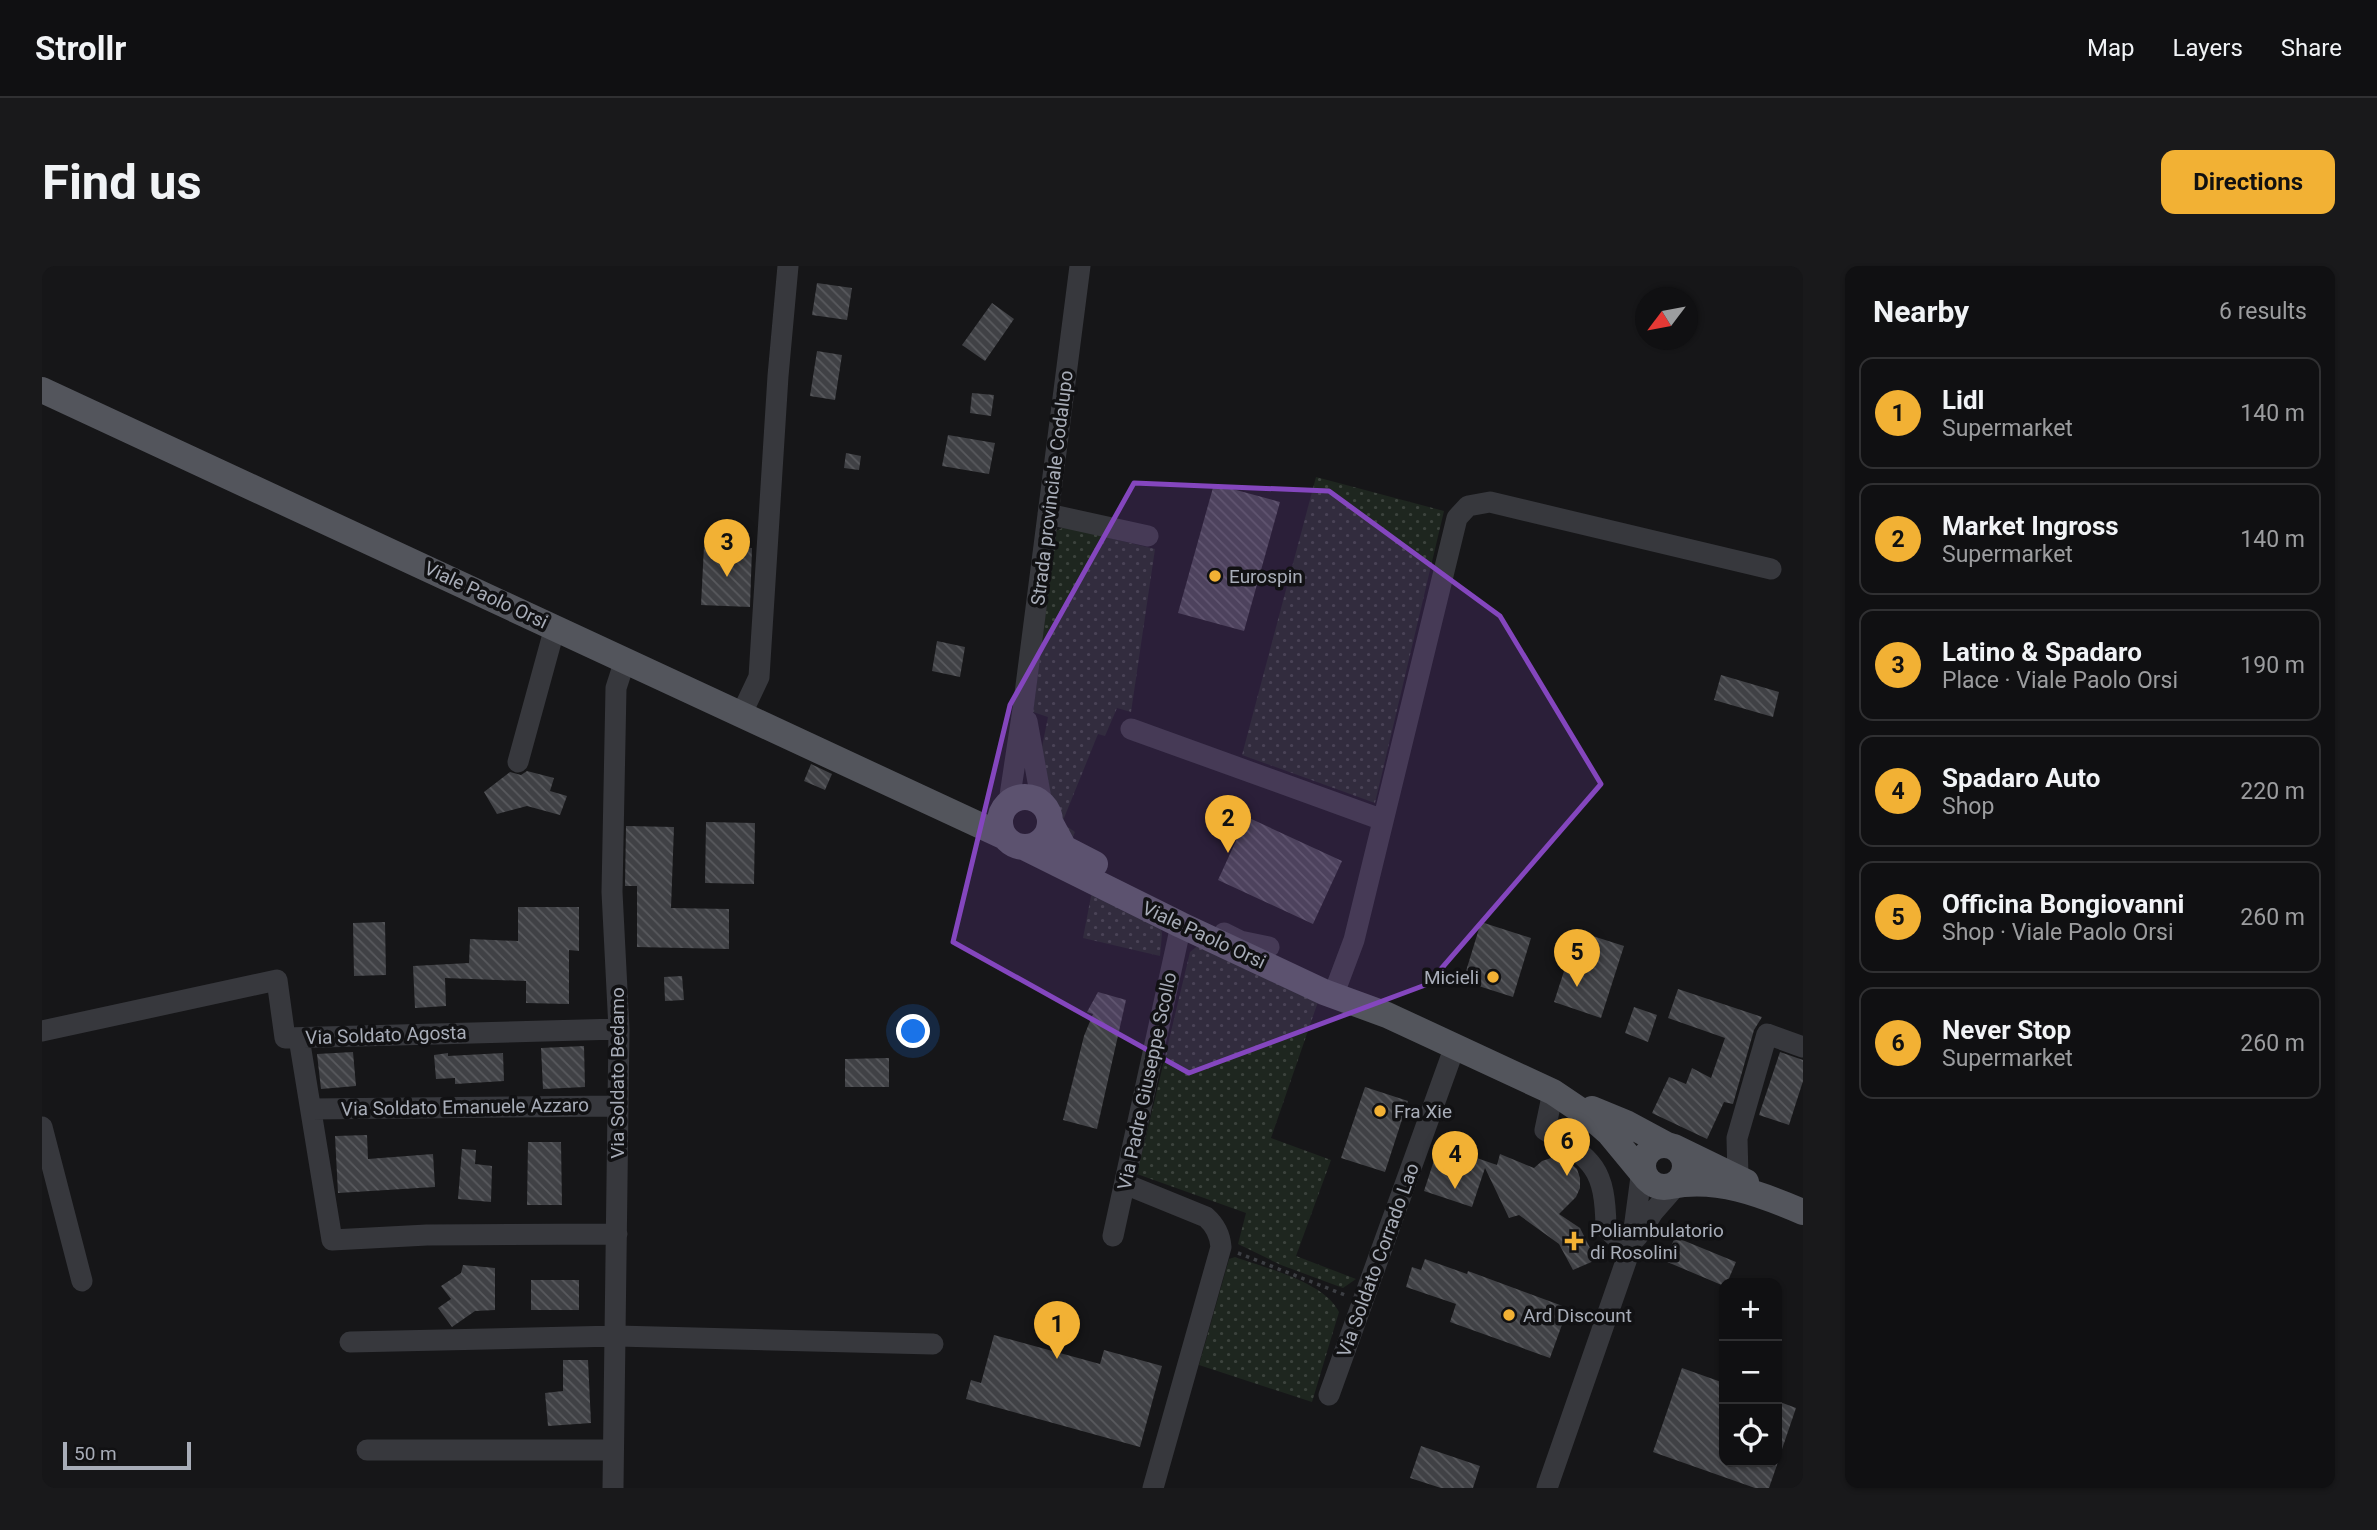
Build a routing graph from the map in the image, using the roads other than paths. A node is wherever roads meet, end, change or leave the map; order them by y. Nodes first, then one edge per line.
1 (788, 266) edge
2 (1080, 266) edge
3 (42, 390) edge
4 (1048, 514) junction
5 (1148, 536) dead end
6 (1772, 569) dead end
7 (555, 627) junction
8 (625, 660) junction
9 (1023, 709) junction
10 (741, 715) junction
11 (1131, 729) dead end
12 (518, 762) dead end
13 (929, 803) junction
14 (1007, 804) junction
15 (1046, 813) junction
16 (1383, 820) junction
17 (1014, 842) junction
18 (1092, 863) junction
19 (1181, 925) junction
20 (1269, 947) junction
21 (1336, 989) junction
22 (619, 1029) junction
23 (42, 1031) edge
24 (299, 1038) junction
25 (1455, 1046) junction
26 (1803, 1046) edge
27 (1558, 1095) junction
28 (618, 1106) junction
29 (311, 1109) junction
30 (42, 1127) edge
31 (1737, 1138) junction
32 (1670, 1145) junction
33 (1709, 1162) junction
34 (1653, 1175) junction
35 (1738, 1177) junction
36 (1125, 1184) junction
37 (1770, 1198) junction
38 (1803, 1212) edge
39 (617, 1234) junction
40 (1113, 1237) dead end
41 (1631, 1247) junction
42 (82, 1281) dead end
43 (617, 1336) junction
44 (350, 1342) dead end
45 (933, 1344) dead end
46 (1329, 1395) dead end
47 (368, 1450) dead end
48 (613, 1450) junction
49 (613, 1488) edge
50 (1153, 1488) edge
51 (1547, 1488) edge

1 - 10 street
2 - 4 street, Strada provinciale Codalupo
3 - 7 main road, Viale Paolo Orsi
4 - 5 street
4 - 9 street, Strada provinciale Codalupo
6 - 16 street
7 - 8 main road, Viale Paolo Orsi
7 - 12 street
8 - 10 main road, Viale Paolo Orsi
8 - 22 street, Via Soldato Bedamo
9 - 14 street, Strada provinciale Codalupo
9 - 15 street
10 - 13 main road, Viale Paolo Orsi
11 - 16 street
13 - 14 main road
13 - 17 main road, Viale Paolo Orsi
14 - 15 main road
14 - 17 main road
15 - 17 main road
15 - 18 main road, Viale Paolo Orsi
16 - 21 street
17 - 19 main road, Viale Paolo Orsi
18 - 19 street
18 - 20 main road, Viale Paolo Orsi
19 - 20 street
19 - 21 main road, Viale Paolo Orsi
19 - 36 street, Via Padre Giuseppe Scollo
20 - 21 main road, Viale Paolo Orsi
21 - 25 main road, Viale Paolo Orsi
22 - 24 street, Via Soldato Agosta
22 - 28 street, Via Soldato Bedamo
23 - 24 street, Via Soldato Agosta
24 - 29 street
25 - 27 main road, Viale Paolo Orsi
25 - 46 street, Via Soldato Corrado Lao
26 - 31 street
27 - 32 main road
27 - 34 main road
27 - 41 street
28 - 29 street, Via Soldato Emanuele Azzaro
28 - 39 street, Via Soldato Bedamo
29 - 39 street
30 - 42 street
31 - 33 street
31 - 35 street
32 - 33 main road
32 - 34 main road
32 - 34 main road
33 - 35 main road
34 - 37 main road
34 - 41 street
34 - 41 street
35 - 37 main road
36 - 40 street, Via Padre Giuseppe Scollo
36 - 50 street
37 - 38 main road
39 - 43 street, Via Soldato Bedamo
41 - 51 street
43 - 44 street
43 - 45 street
43 - 48 street, Via Soldato Bedamo
47 - 48 street
48 - 49 street, Via Soldato Bedamo

